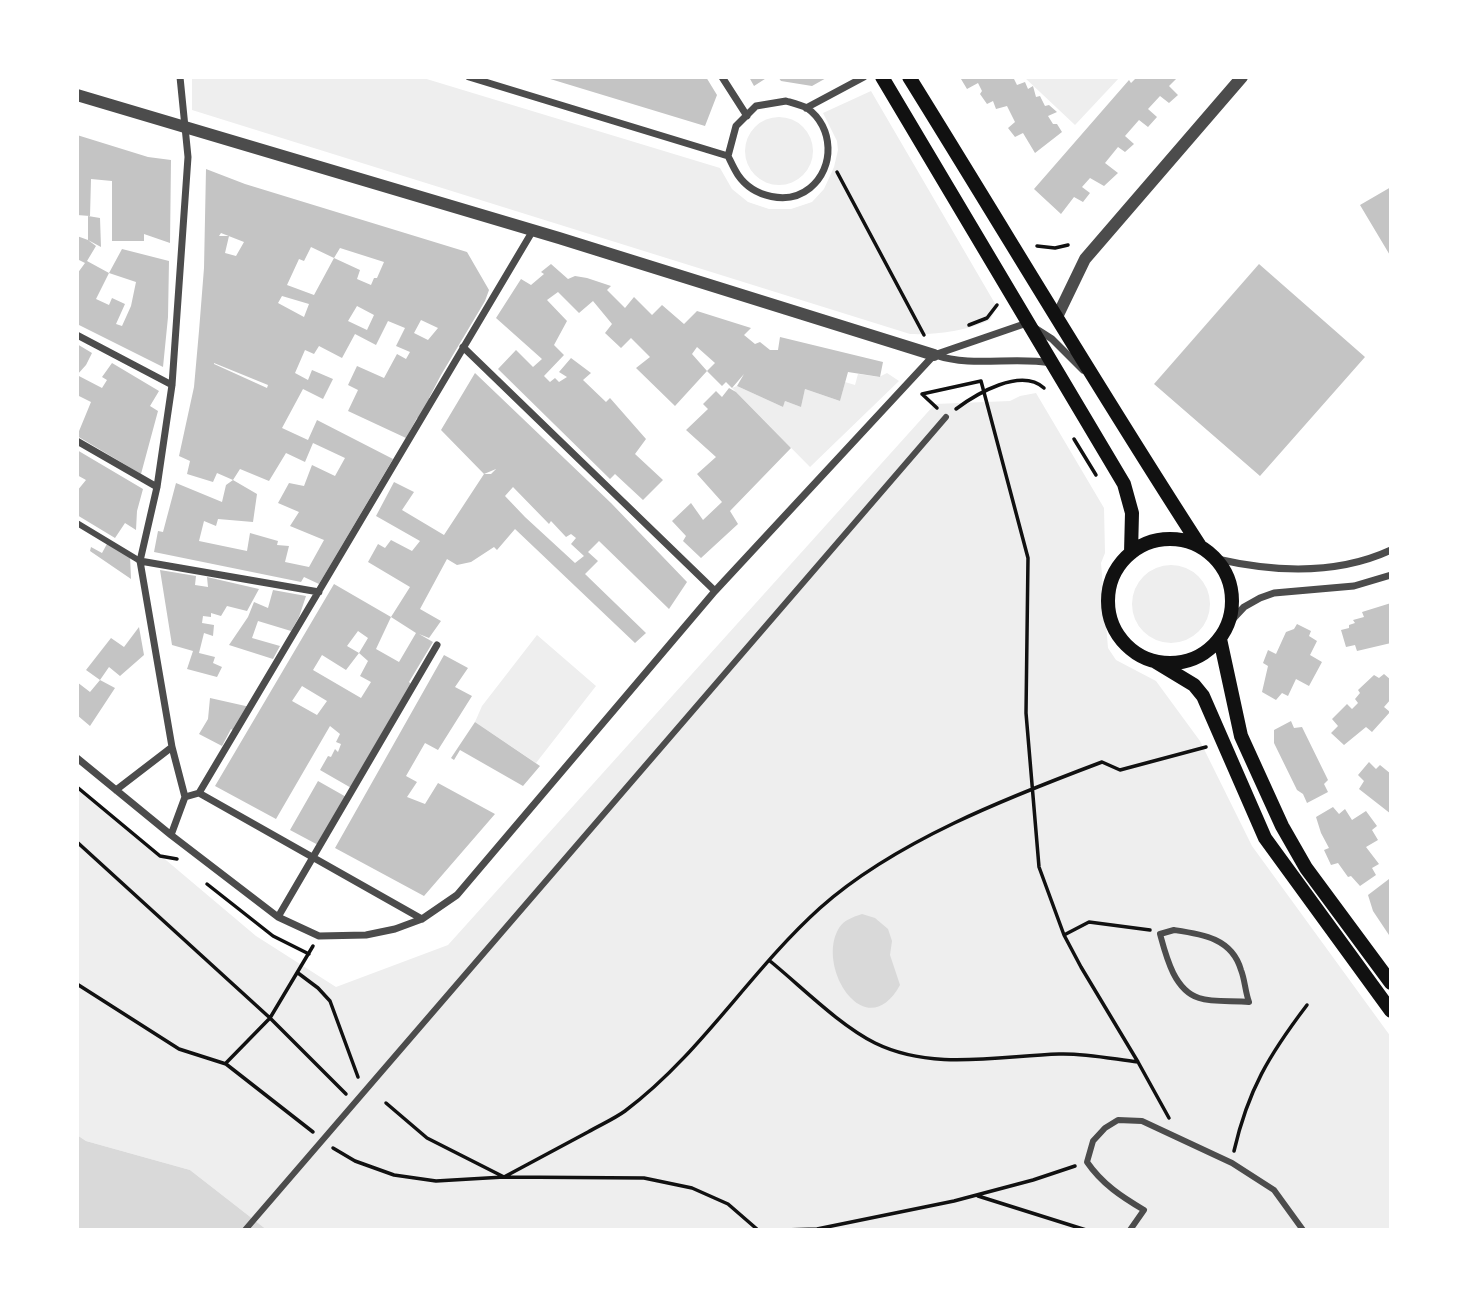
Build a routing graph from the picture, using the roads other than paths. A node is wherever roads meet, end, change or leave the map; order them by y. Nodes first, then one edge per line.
1 (180, 77) edge
2 (469, 77) edge
3 (723, 77) edge
4 (864, 77) edge
5 (882, 77) edge
6 (909, 77) edge
7 (1242, 77) edge
8 (77, 95) edge
9 (806, 108) junction
10 (747, 116) junction
11 (184, 127) junction
12 (728, 156) junction
13 (532, 232) junction
14 (1057, 317) junction
15 (1027, 323) junction
16 (77, 335) edge
17 (463, 347) junction
18 (934, 355) junction
19 (1051, 363) junction
20 (1096, 383) junction
21 (172, 385) junction
22 (946, 417) road end
23 (77, 441) edge
24 (157, 487) junction
25 (77, 523) edge
26 (1200, 546) junction
27 (1391, 550) edge
28 (1131, 553) junction
29 (1217, 559) junction
30 (140, 561) junction
31 (1391, 575) edge
32 (715, 591) junction
33 (318, 592) junction
34 (1230, 622) junction
35 (1220, 639) junction
36 (438, 645) dead end
37 (1156, 662) junction
38 (172, 747) junction
39 (77, 758) edge
40 (116, 790) junction
41 (199, 793) junction
42 (185, 797) junction
43 (171, 835) junction
44 (313, 857) junction
45 (278, 917) junction
46 (422, 919) junction
47 (1160, 934) joint
48 (1391, 983) edge
49 (1391, 1011) edge
50 (245, 1230) edge
51 (1130, 1230) edge
52 (1303, 1230) edge

1 - 11 street
2 - 12 street
3 - 10 street
4 - 9 street
5 - 15 main road
6 - 14 main road
7 - 14 street
8 - 11 street
9 - 10 street
9 - 12 street
10 - 12 street
11 - 13 street
11 - 21 street
13 - 17 street
13 - 18 street
14 - 20 main road
15 - 18 street
15 - 19 main road
15 - 20 street
16 - 21 street
17 - 32 street
17 - 33 street
18 - 19 street
18 - 32 street
19 - 28 main road
20 - 26 main road
21 - 24 street
22 - 50 street
23 - 24 street
24 - 30 street
25 - 30 street
26 - 28 main road
26 - 29 main road
27 - 29 street
28 - 37 main road
29 - 34 main road
30 - 33 street
30 - 38 street
31 - 34 street
32 - 46 street
33 - 41 street
34 - 35 main road
35 - 37 main road
35 - 48 main road
36 - 44 street
37 - 49 main road
38 - 40 street
38 - 42 street
39 - 40 street
40 - 43 street
41 - 42 street
41 - 44 street
42 - 43 street
43 - 45 street
44 - 45 street
44 - 46 street
45 - 46 street
47 - 47 street
51 - 52 street

